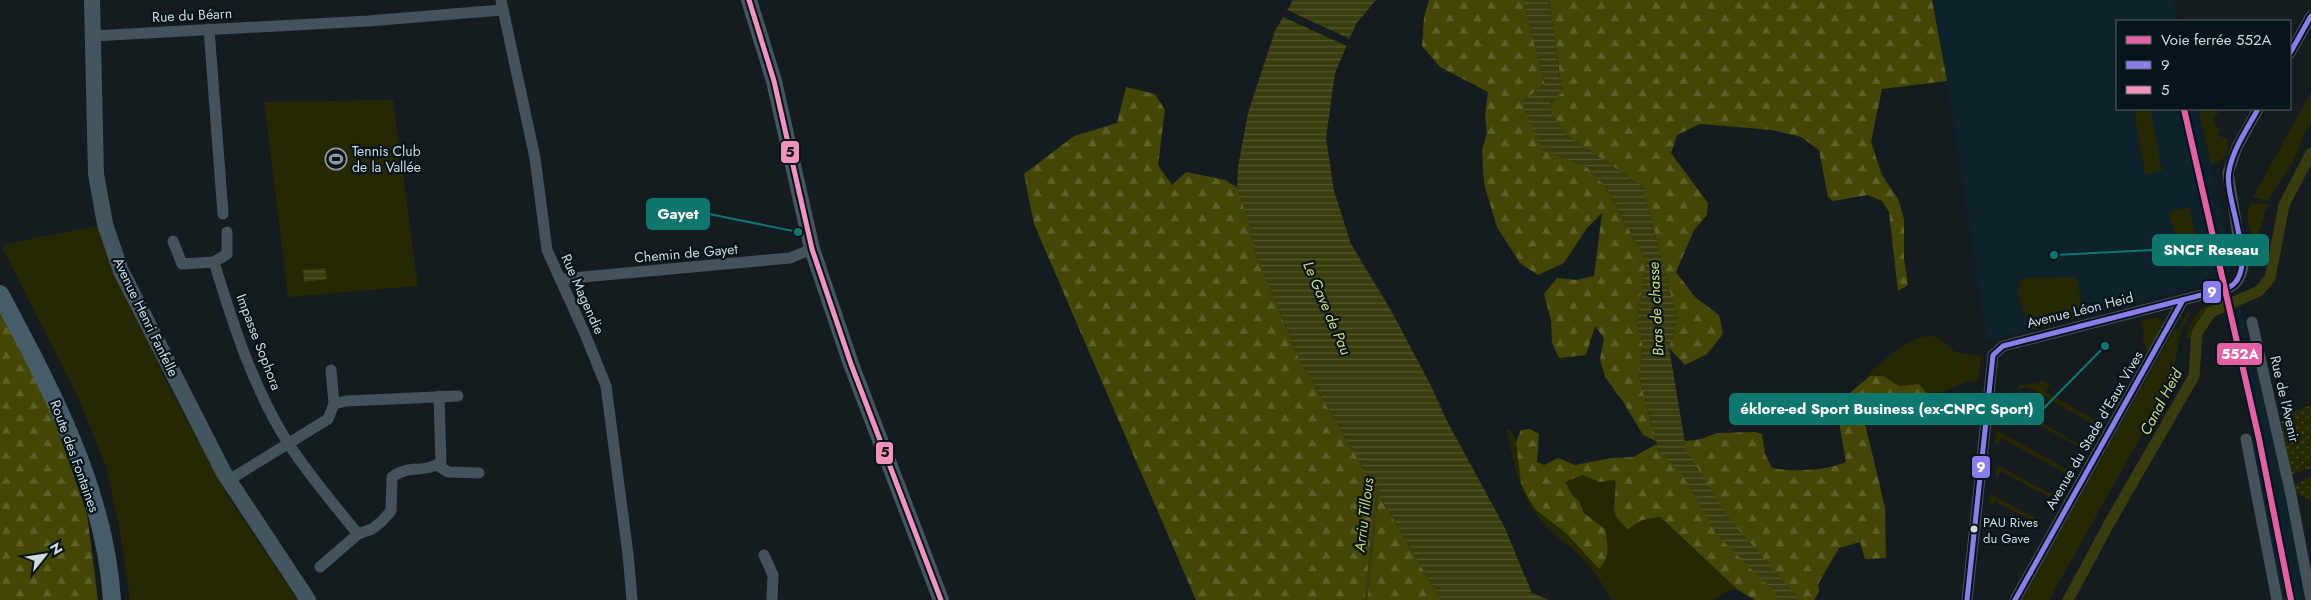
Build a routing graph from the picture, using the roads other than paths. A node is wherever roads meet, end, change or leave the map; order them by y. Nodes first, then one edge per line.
1 (92, 0) edge
2 (748, 0) edge
3 (501, 5) edge
4 (2311, 16) edge
5 (209, 29) junction
6 (93, 36) junction
7 (2291, 52) edge
8 (2257, 110) edge
9 (223, 214) dead end
10 (227, 232) dead end
11 (173, 241) dead end
12 (812, 249) junction
13 (214, 262) junction
14 (561, 279) junction
15 (0, 294) edge
16 (2183, 300) junction
17 (2252, 322) dead end
18 (331, 370) dead end
19 (439, 396) junction
20 (458, 396) dead end
21 (334, 404) junction
22 (2246, 440) dead end
23 (288, 442) junction
24 (437, 465) junction
25 (479, 473) dead end
26 (228, 480) junction
27 (358, 534) junction
28 (764, 555) dead end
29 (320, 567) dead end
30 (112, 600) edge
31 (308, 600) edge
32 (632, 600) edge
33 (772, 600) edge
34 (942, 600) edge
35 (1967, 600) edge
36 (2015, 600) edge
37 (2277, 600) edge
38 (2311, 600) edge

1 - 6 street, Avenue Henri Fanfelle
2 - 12 street
3 - 5 street, Rue du Béarn
3 - 14 street, Rue Magendie
4 - 7 street
5 - 6 street, Rue du Béarn
5 - 9 street
6 - 26 street, Avenue Henri Fanfelle
8 - 16 street, Avenue Léon Heid
10 - 13 street
11 - 13 street
12 - 14 street, Chemin de Gayet
12 - 34 street
13 - 23 street, Impasse Sophora
14 - 32 street, Rue Magendie
15 - 30 main road, Route des Fontaines
16 - 35 street, Avenue Léon Heid
16 - 36 street, Avenue du Stade d'Eaux Vives
17 - 38 street, Rue de l'Avenir
18 - 21 street
19 - 20 street
19 - 21 street
19 - 24 street
21 - 23 street
22 - 37 street
23 - 26 street
23 - 27 street, Impasse Sophora
24 - 25 street
24 - 27 street
26 - 31 street, Avenue Henri Fanfelle
27 - 29 street
28 - 33 street

